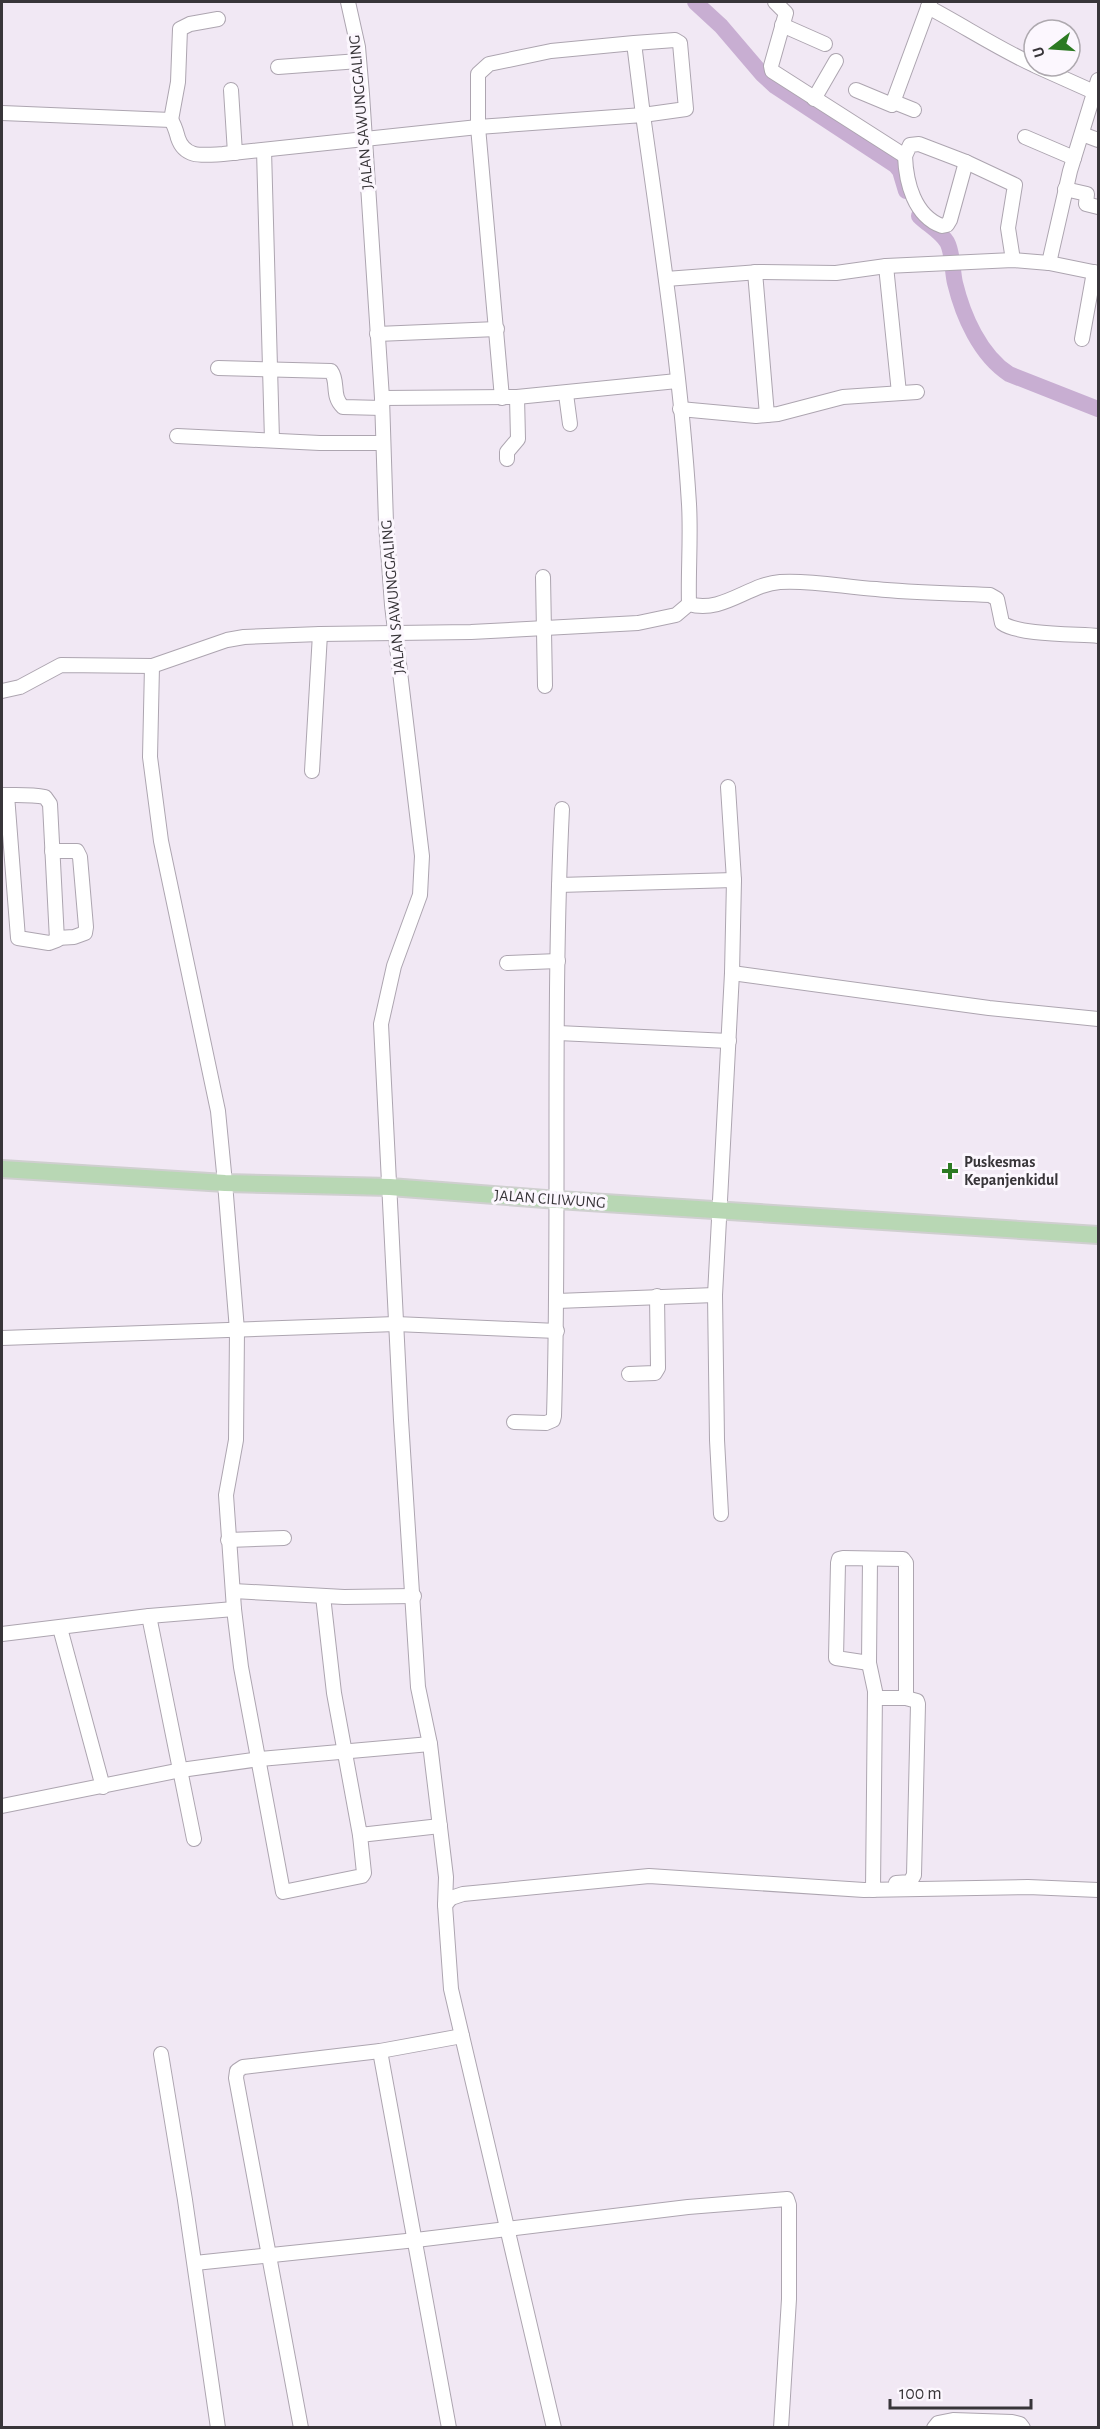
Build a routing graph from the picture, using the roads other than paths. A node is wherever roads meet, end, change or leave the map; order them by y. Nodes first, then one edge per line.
1 (348, 2) edge
2 (775, 2) edge
3 (929, 4) edge
4 (218, 19) dead end
5 (782, 25) junction
6 (634, 43) junction
7 (825, 44) dead end
8 (1022, 59) edge
9 (359, 61) junction
10 (836, 61) dead end
11 (278, 67) dead end
12 (1073, 78) edge
13 (1096, 86) edge
14 (231, 90) dead end
15 (856, 90) dead end
16 (814, 99) junction
17 (894, 102) junction
18 (914, 110) dead end
19 (2, 113) edge
20 (643, 115) junction
21 (171, 120) junction
22 (478, 127) junction
23 (1082, 134) junction
24 (1025, 137) dead end
25 (364, 140) junction
26 (1098, 140) edge
27 (264, 150) junction
28 (235, 153) junction
29 (905, 156) junction
30 (1074, 158) junction
31 (966, 162) junction
32 (1065, 189) junction
33 (1098, 207) edge
34 (1013, 260) junction
35 (1049, 263) junction
36 (886, 266) junction
37 (755, 272) junction
38 (1096, 273) edge
39 (666, 279) junction
40 (497, 329) junction
41 (377, 334) junction
42 (1082, 339) dead end
43 (218, 368) dead end
44 (270, 370) junction
45 (677, 381) junction
46 (917, 392) dead end
47 (899, 393) junction
48 (566, 394) junction
49 (517, 397) junction
50 (502, 398) junction
51 (382, 403) junction
52 (681, 409) junction
53 (767, 415) junction
54 (570, 424) dead end
55 (177, 435) dead end
56 (272, 440) junction
57 (382, 443) junction
58 (507, 459) dead end
59 (543, 577) dead end
60 (689, 604) junction
61 (545, 629) junction
62 (320, 634) junction
63 (396, 634) junction
64 (1098, 636) edge
65 (152, 666) junction
66 (545, 686) dead end
67 (2, 692) edge
68 (312, 771) dead end
69 (728, 787) dead end
70 (4, 795) edge
71 (562, 809) dead end
72 (52, 851) junction
73 (734, 880) junction
74 (559, 885) junction
75 (57, 938) junction
76 (558, 961) junction
77 (507, 963) dead end
78 (732, 974) junction
79 (1098, 1019) edge
80 (558, 1033) junction
81 (729, 1041) junction
82 (2, 1169) edge
83 (225, 1183) junction
84 (390, 1187) junction
85 (558, 1200) junction
86 (719, 1210) junction
87 (1098, 1235) edge
88 (715, 1295) junction
89 (657, 1296) junction
90 (556, 1300) junction
91 (396, 1324) junction
92 (237, 1330) junction
93 (557, 1331) junction
94 (2, 1338) edge
95 (629, 1374) dead end
96 (514, 1422) dead end
97 (722, 1514) dead end
98 (284, 1538) dead end
99 (228, 1540) junction
100 (870, 1559) junction
101 (233, 1591) junction
102 (323, 1596) junction
103 (414, 1596) junction
104 (234, 1609) junction
105 (149, 1616) junction
106 (60, 1628) junction
107 (2, 1635) edge
108 (869, 1663) junction
109 (874, 1694) junction
110 (906, 1694) junction
111 (430, 1744) junction
112 (345, 1751) junction
113 (260, 1759) junction
114 (181, 1770) junction
115 (103, 1787) junction
116 (2, 1806) edge
117 (440, 1826) junction
118 (360, 1835) junction
119 (194, 1839) dead end
120 (446, 1877) junction
121 (873, 1887) junction
122 (1098, 1890) edge
123 (463, 1894) junction
124 (445, 1905) junction
125 (462, 2036) junction
126 (380, 2051) junction
127 (161, 2054) dead end
128 (508, 2227) junction
129 (416, 2240) junction
130 (269, 2255) junction
131 (195, 2263) junction
132 (218, 2427) edge
133 (301, 2427) edge
134 (449, 2427) edge
135 (555, 2427) edge
136 (781, 2427) edge
137 (934, 2427) edge
138 (1023, 2427) edge

1 - 9 street, JALAN SAWUNGGALING
2 - 5 street
3 - 8 street
3 - 17 street
4 - 21 street
5 - 7 street
5 - 16 street
6 - 20 street
6 - 20 street
6 - 22 street
9 - 11 street
9 - 25 street, JALAN SAWUNGGALING
10 - 16 street
12 - 13 street
13 - 23 street
14 - 28 street
15 - 17 street
16 - 29 street
17 - 18 street
19 - 21 street
20 - 22 street
20 - 39 street
21 - 28 street
22 - 25 street
22 - 40 street
23 - 26 street
23 - 30 street
24 - 30 street
25 - 27 street
25 - 41 street, JALAN SAWUNGGALING
27 - 28 street
27 - 44 street
29 - 31 street
29 - 31 street
30 - 32 street
31 - 34 street
32 - 33 street
32 - 35 street
34 - 35 street
34 - 36 street
35 - 38 street
36 - 37 street
36 - 47 street
37 - 39 street
37 - 53 street
38 - 42 street
39 - 45 street
40 - 41 street
40 - 50 street
41 - 51 street, JALAN SAWUNGGALING
43 - 44 street
44 - 51 street
44 - 56 street
45 - 48 street
45 - 52 street
46 - 47 street
47 - 53 street
48 - 49 street
48 - 54 street
49 - 50 street
49 - 58 street
50 - 51 street
51 - 57 street, JALAN SAWUNGGALING
52 - 53 street
52 - 60 street
55 - 56 street
56 - 57 street
57 - 63 street, JALAN SAWUNGGALING
59 - 61 street
60 - 61 street
60 - 64 street
61 - 63 street
61 - 66 street
62 - 63 street
62 - 65 street
62 - 68 street
63 - 84 street, JALAN SAWUNGGALING
65 - 67 street
65 - 83 street
69 - 73 street
70 - 72 street
70 - 75 street
71 - 74 street
72 - 75 street
72 - 75 street
73 - 74 street
73 - 78 street
74 - 76 street
76 - 77 street
76 - 80 street
78 - 79 street
78 - 81 street
80 - 81 street
80 - 85 street
81 - 86 street
82 - 83 main road, JALAN CILIWUNG
83 - 84 main road, JALAN CILIWUNG
83 - 92 street
84 - 85 main road, JALAN CILIWUNG
84 - 91 street, JALAN SAWUNGGALING
85 - 86 main road, JALAN CILIWUNG
85 - 90 street
86 - 87 main road, JALAN CILIWUNG
86 - 88 street
88 - 89 street
88 - 97 street
89 - 90 street
89 - 95 street
90 - 93 street
91 - 92 street
91 - 93 street
91 - 103 street, JALAN SAWUNGGALING
92 - 94 street
92 - 99 street
93 - 96 street
98 - 99 street
99 - 101 street
100 - 108 street
100 - 108 street
100 - 110 street
101 - 102 street
101 - 104 street
102 - 103 street
102 - 112 street
103 - 111 street, JALAN SAWUNGGALING
104 - 105 street
104 - 113 street
105 - 106 street
105 - 114 street
106 - 107 street
106 - 115 street
108 - 109 street
109 - 110 street
109 - 121 street
110 - 121 street
111 - 112 street
111 - 117 street, JALAN SAWUNGGALING
112 - 113 street
112 - 118 street
113 - 114 street
113 - 118 street
114 - 115 street
114 - 119 street
115 - 116 street
117 - 118 street
117 - 120 street, JALAN SAWUNGGALING
120 - 123 street
120 - 124 street, JALAN SAWUNGGALING
121 - 122 street
121 - 123 street
123 - 124 street
124 - 125 street, JALAN SAWUNGGALING
125 - 126 street
125 - 128 street, JALAN SAWUNGGALING
126 - 129 street
126 - 130 street
127 - 131 street
128 - 129 street
128 - 135 street, JALAN SAWUNGGALING
128 - 136 street
129 - 130 street
129 - 134 street
130 - 131 street
130 - 133 street
131 - 132 street
137 - 138 street

